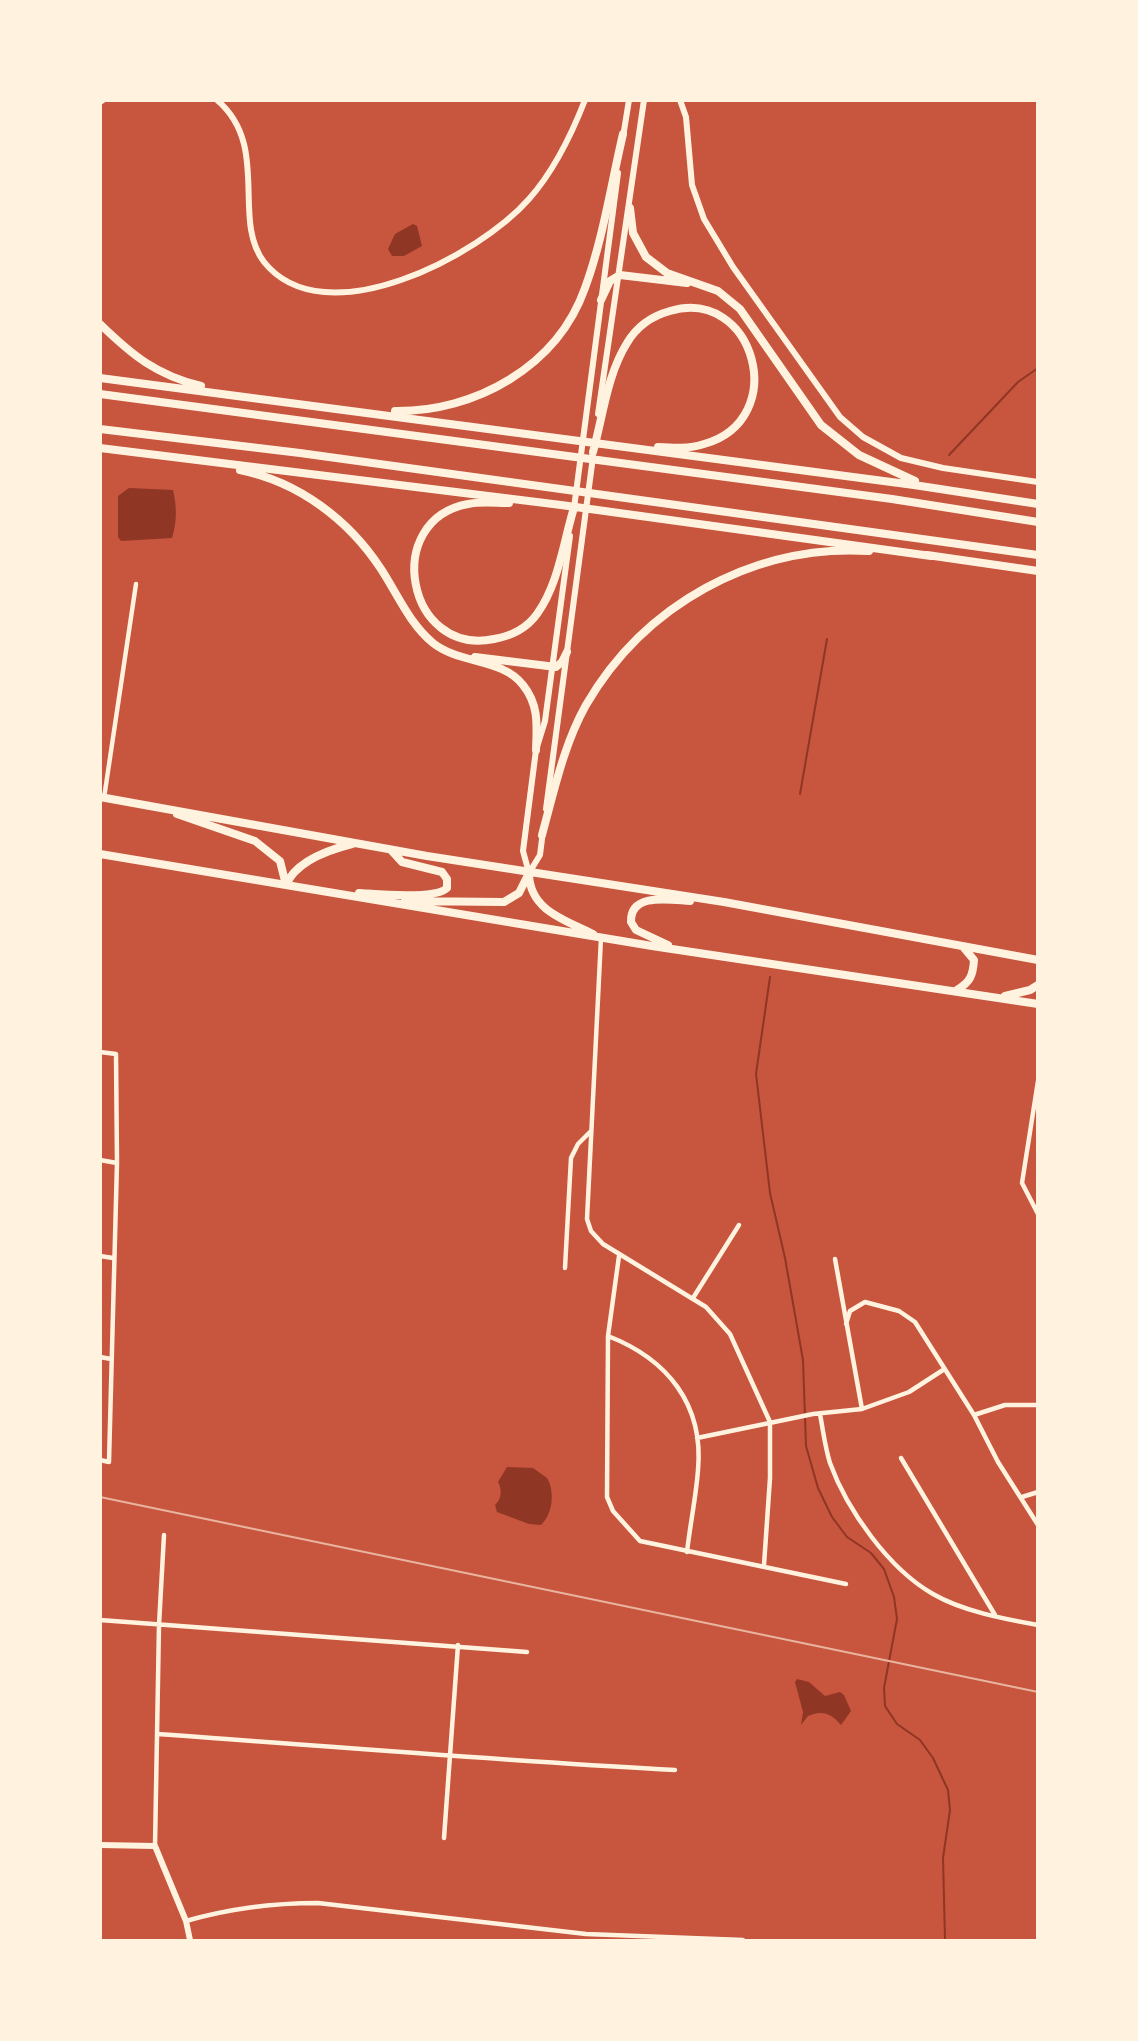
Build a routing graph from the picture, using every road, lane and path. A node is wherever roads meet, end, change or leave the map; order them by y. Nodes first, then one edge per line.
1 (217, 100) edge
2 (585, 100) edge
3 (628, 100) edge
4 (644, 100) edge
5 (680, 100) edge
6 (623, 134) junction
7 (630, 208) junction
8 (620, 275) junction
9 (699, 284) junction
10 (601, 300) junction
11 (100, 324) edge
12 (100, 378) edge
13 (100, 394) edge
14 (263, 399) junction
15 (603, 404) junction
16 (339, 408) junction
17 (100, 429) edge
18 (607, 445) junction
19 (100, 448) edge
20 (593, 452) joint
21 (172, 457) junction
22 (1038, 482) edge
23 (980, 495) junction
24 (1038, 504) edge
25 (561, 505) junction
26 (573, 511) joint
27 (1038, 522) edge
28 (566, 544) junction
29 (1038, 555) edge
30 (932, 556) junction
31 (1038, 572) edge
32 (135, 584) dead end
33 (567, 652) junction
34 (462, 656) junction
35 (552, 667) junction
36 (536, 750) junction
37 (102, 798) edge
38 (163, 808) junction
39 (542, 834) junction
40 (353, 843) junction
41 (391, 850) junction
42 (100, 854) edge
43 (529, 873) junction
44 (286, 885) junction
45 (334, 893) junction
46 (379, 901) junction
47 (724, 902) junction
48 (600, 938) junction
49 (964, 948) junction
50 (678, 950) junction
51 (1038, 960) edge
52 (1038, 985) edge
53 (957, 990) junction
54 (1000, 997) junction
55 (1038, 1004) edge
56 (100, 1052) edge
57 (1038, 1081) edge
58 (591, 1131) junction
59 (100, 1160) edge
60 (117, 1163) junction
61 (1038, 1214) edge
62 (739, 1225) dead end
63 (100, 1256) edge
64 (619, 1256) junction
65 (113, 1258) junction
66 (835, 1259) dead end
67 (565, 1268) dead end
68 (693, 1298) junction
69 (846, 1324) junction
70 (608, 1336) junction
71 (100, 1358) edge
72 (111, 1359) junction
73 (943, 1370) junction
74 (1038, 1405) edge
75 (861, 1410) junction
76 (820, 1414) junction
77 (974, 1415) junction
78 (770, 1422) junction
79 (697, 1438) junction
80 (901, 1458) dead end
81 (100, 1460) edge
82 (1038, 1492) edge
83 (1022, 1497) junction
84 (1038, 1525) edge
85 (164, 1535) dead end
86 (687, 1552) junction
87 (764, 1565) junction
88 (846, 1584) dead end
89 (995, 1615) junction
90 (100, 1620) edge
91 (159, 1625) junction
92 (1038, 1625) edge
93 (458, 1645) junction
94 (527, 1652) dead end
95 (158, 1734) junction
96 (451, 1758) junction
97 (675, 1770) dead end
98 (444, 1838) dead end
99 (100, 1845) edge
100 (155, 1846) junction
101 (186, 1921) junction
102 (190, 1941) edge
103 (743, 1941) edge

1 - 2 street
3 - 6 street
4 - 7 street
5 - 22 street
6 - 10 street
6 - 16 highway
7 - 8 street
7 - 9 highway
8 - 9 highway
8 - 10 highway
8 - 15 street
9 - 23 highway
10 - 26 street
11 - 14 highway
12 - 14 highway
13 - 27 highway
14 - 16 highway
15 - 18 highway
15 - 20 highway
16 - 18 highway
17 - 29 highway
18 - 23 highway
19 - 21 highway
20 - 33 street
21 - 25 highway
21 - 34 highway
23 - 24 highway
25 - 28 highway
25 - 30 highway
26 - 28 highway
28 - 35 street
30 - 31 highway
30 - 39 highway
32 - 37 street
33 - 35 highway
33 - 39 street
34 - 35 highway
34 - 36 highway
35 - 36 street
36 - 43 street
37 - 38 main road
38 - 40 main road
38 - 44 main road
39 - 43 street
40 - 41 main road
40 - 44 main road
41 - 43 main road
41 - 45 main road
42 - 44 main road
43 - 46 main road
43 - 47 main road
43 - 48 main road
44 - 45 main road
45 - 46 main road
46 - 48 main road
47 - 49 main road
47 - 50 main road
48 - 50 main road
48 - 58 street
49 - 51 main road
49 - 53 main road
50 - 53 main road
52 - 54 main road
53 - 54 main road
54 - 55 main road
56 - 60 street
57 - 61 street
58 - 64 street
58 - 67 street
59 - 60 street
60 - 65 street
62 - 68 street
63 - 65 street
64 - 68 street
64 - 70 street
65 - 72 street
66 - 69 street
68 - 78 street
69 - 73 street
69 - 75 street
70 - 79 street
70 - 86 street
71 - 72 street
72 - 81 street
73 - 75 street
73 - 77 street
74 - 77 street
75 - 76 street
76 - 78 street
76 - 89 street
77 - 83 street
78 - 79 street
78 - 87 street
79 - 86 street
80 - 89 street
82 - 83 street
83 - 84 street
85 - 91 street
86 - 87 street
87 - 88 street
89 - 92 street
90 - 91 street
91 - 93 street
91 - 95 street
93 - 94 street
93 - 96 street
95 - 96 street
95 - 100 street
96 - 97 street
96 - 98 street
99 - 100 street
100 - 101 street
101 - 102 street
101 - 103 street

